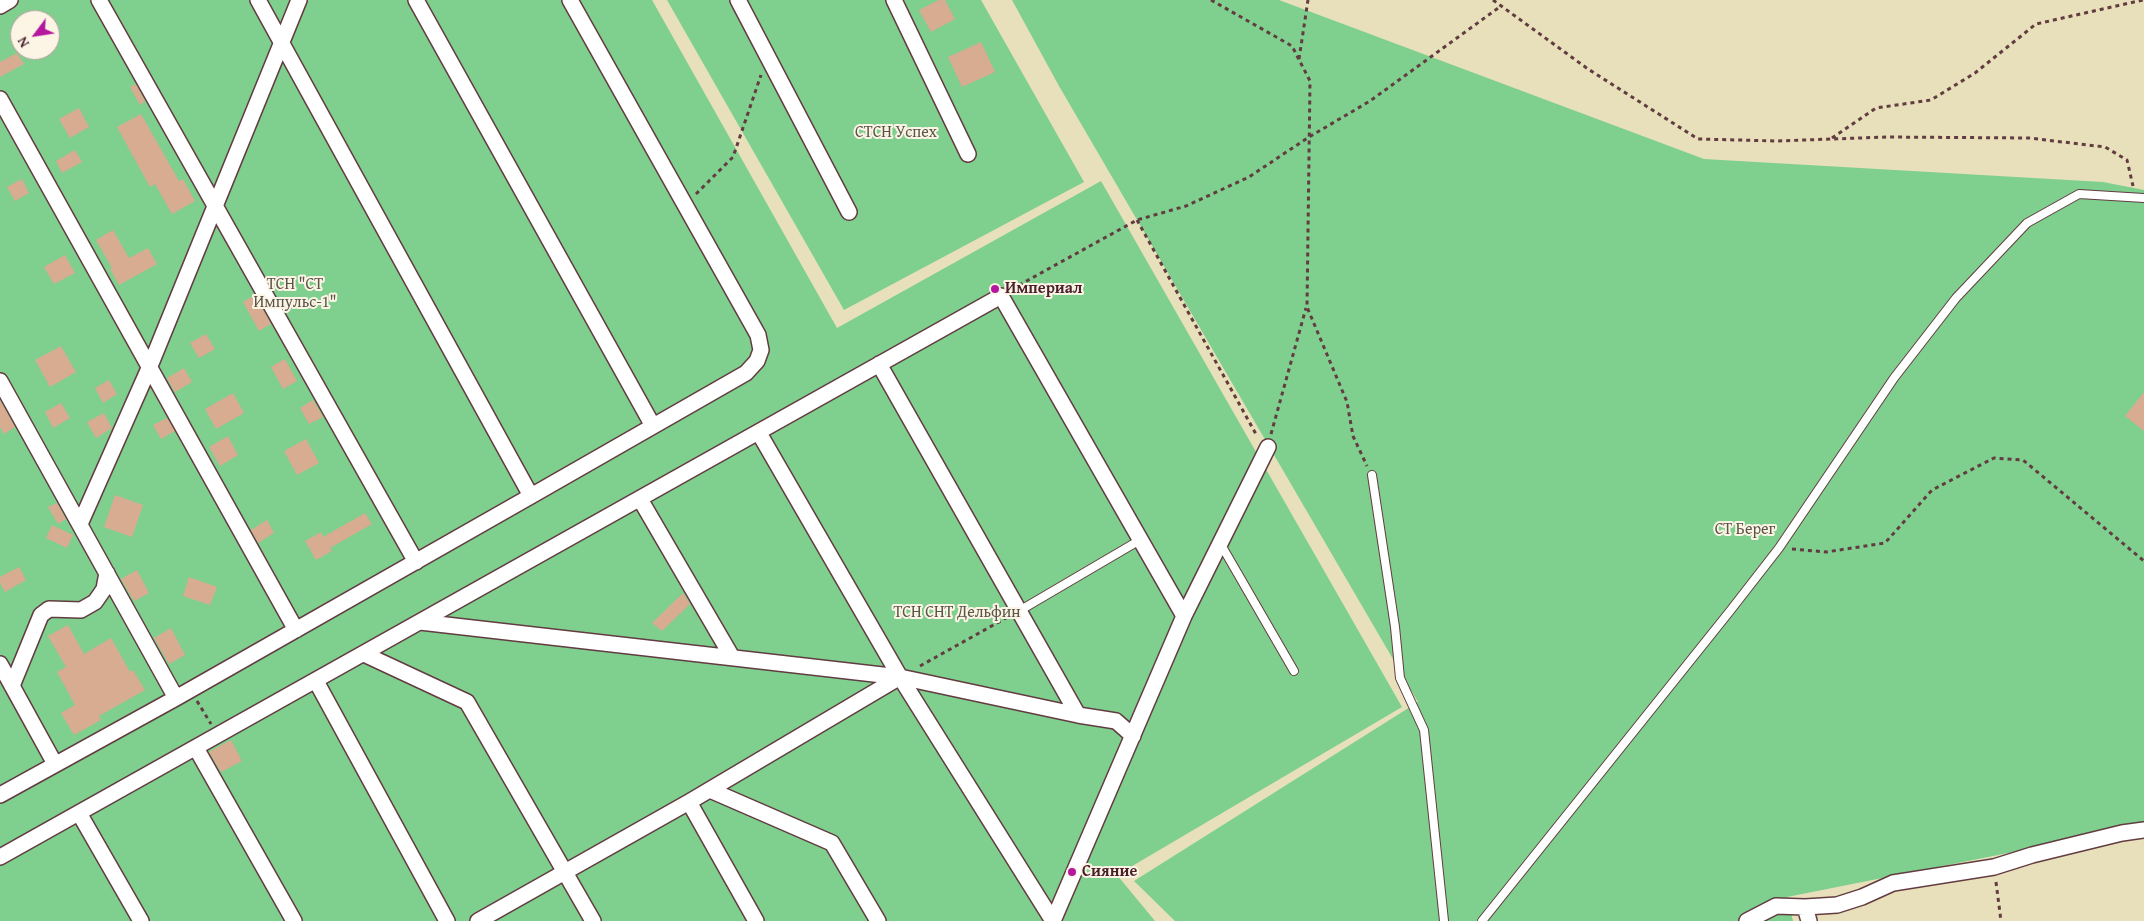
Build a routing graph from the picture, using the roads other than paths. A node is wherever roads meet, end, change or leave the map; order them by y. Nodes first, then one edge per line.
1 (10, 0) edge
2 (99, 0) edge
3 (258, 0) edge
4 (299, 0) edge
5 (416, 0) edge
6 (570, 0) edge
7 (738, 0) edge
8 (894, 0) edge
9 (0, 6) edge
10 (282, 43) junction
11 (0, 99) edge
12 (968, 154) dead end
13 (2140, 197) edge
14 (214, 204) junction
15 (849, 212) dead end
16 (879, 364) junction
17 (150, 366) junction
18 (0, 381) edge
19 (653, 426) junction
20 (759, 432) junction
21 (1268, 447) road end
22 (1372, 475) road end
23 (531, 496) junction
24 (640, 500) junction
25 (80, 524) junction
26 (1140, 540) junction
27 (1219, 541) junction
28 (416, 562) junction
29 (107, 573) junction
30 (1019, 611) junction
31 (1184, 616) junction
32 (420, 622) junction
33 (296, 630) junction
34 (364, 654) junction
35 (732, 657) junction
36 (0, 664) edge
37 (1294, 671) dead end
38 (900, 678) junction
39 (316, 681) junction
40 (12, 686) junction
41 (176, 698) junction
42 (1078, 715) junction
43 (1133, 736) junction
44 (196, 748) junction
45 (56, 764) junction
46 (710, 790) junction
47 (0, 794) edge
48 (688, 802) junction
49 (79, 813) junction
50 (2144, 830) edge
51 (0, 857) edge
52 (565, 872) junction
53 (1807, 914) edge
54 (141, 921) edge
55 (294, 921) edge
56 (447, 921) edge
57 (478, 921) edge
58 (593, 921) edge
59 (756, 921) edge
60 (878, 921) edge
61 (1053, 921) edge
62 (1444, 921) edge
63 (1482, 921) edge
64 (1747, 921) edge

1 - 9 street
2 - 14 street
3 - 10 street
4 - 10 street
5 - 19 street
6 - 19 street
7 - 15 street
8 - 12 street
10 - 14 street
10 - 23 street
11 - 17 street
13 - 63 lane
14 - 17 street
14 - 28 street
16 - 20 street
16 - 26 street
16 - 30 street
17 - 25 street
17 - 33 street
18 - 25 street
19 - 23 street
20 - 24 street
20 - 38 street
21 - 27 street
22 - 62 lane
23 - 28 street
24 - 32 street
24 - 35 street
25 - 29 street
26 - 30 lane
26 - 31 street
27 - 31 street
27 - 37 lane
28 - 33 street
29 - 40 street
29 - 41 street
30 - 42 street
31 - 43 street
32 - 34 street
32 - 35 street
33 - 41 street
34 - 39 street
34 - 52 street
35 - 38 street
36 - 40 street
38 - 42 street
38 - 46 street
38 - 61 street
39 - 44 street
39 - 56 street
40 - 45 street
41 - 45 street
42 - 43 street
43 - 61 street
44 - 49 street
44 - 55 street
45 - 47 street
46 - 48 street
46 - 60 street
48 - 52 street
48 - 59 street
49 - 51 street
49 - 54 street
50 - 53 street
52 - 57 street
52 - 58 street
53 - 64 street

